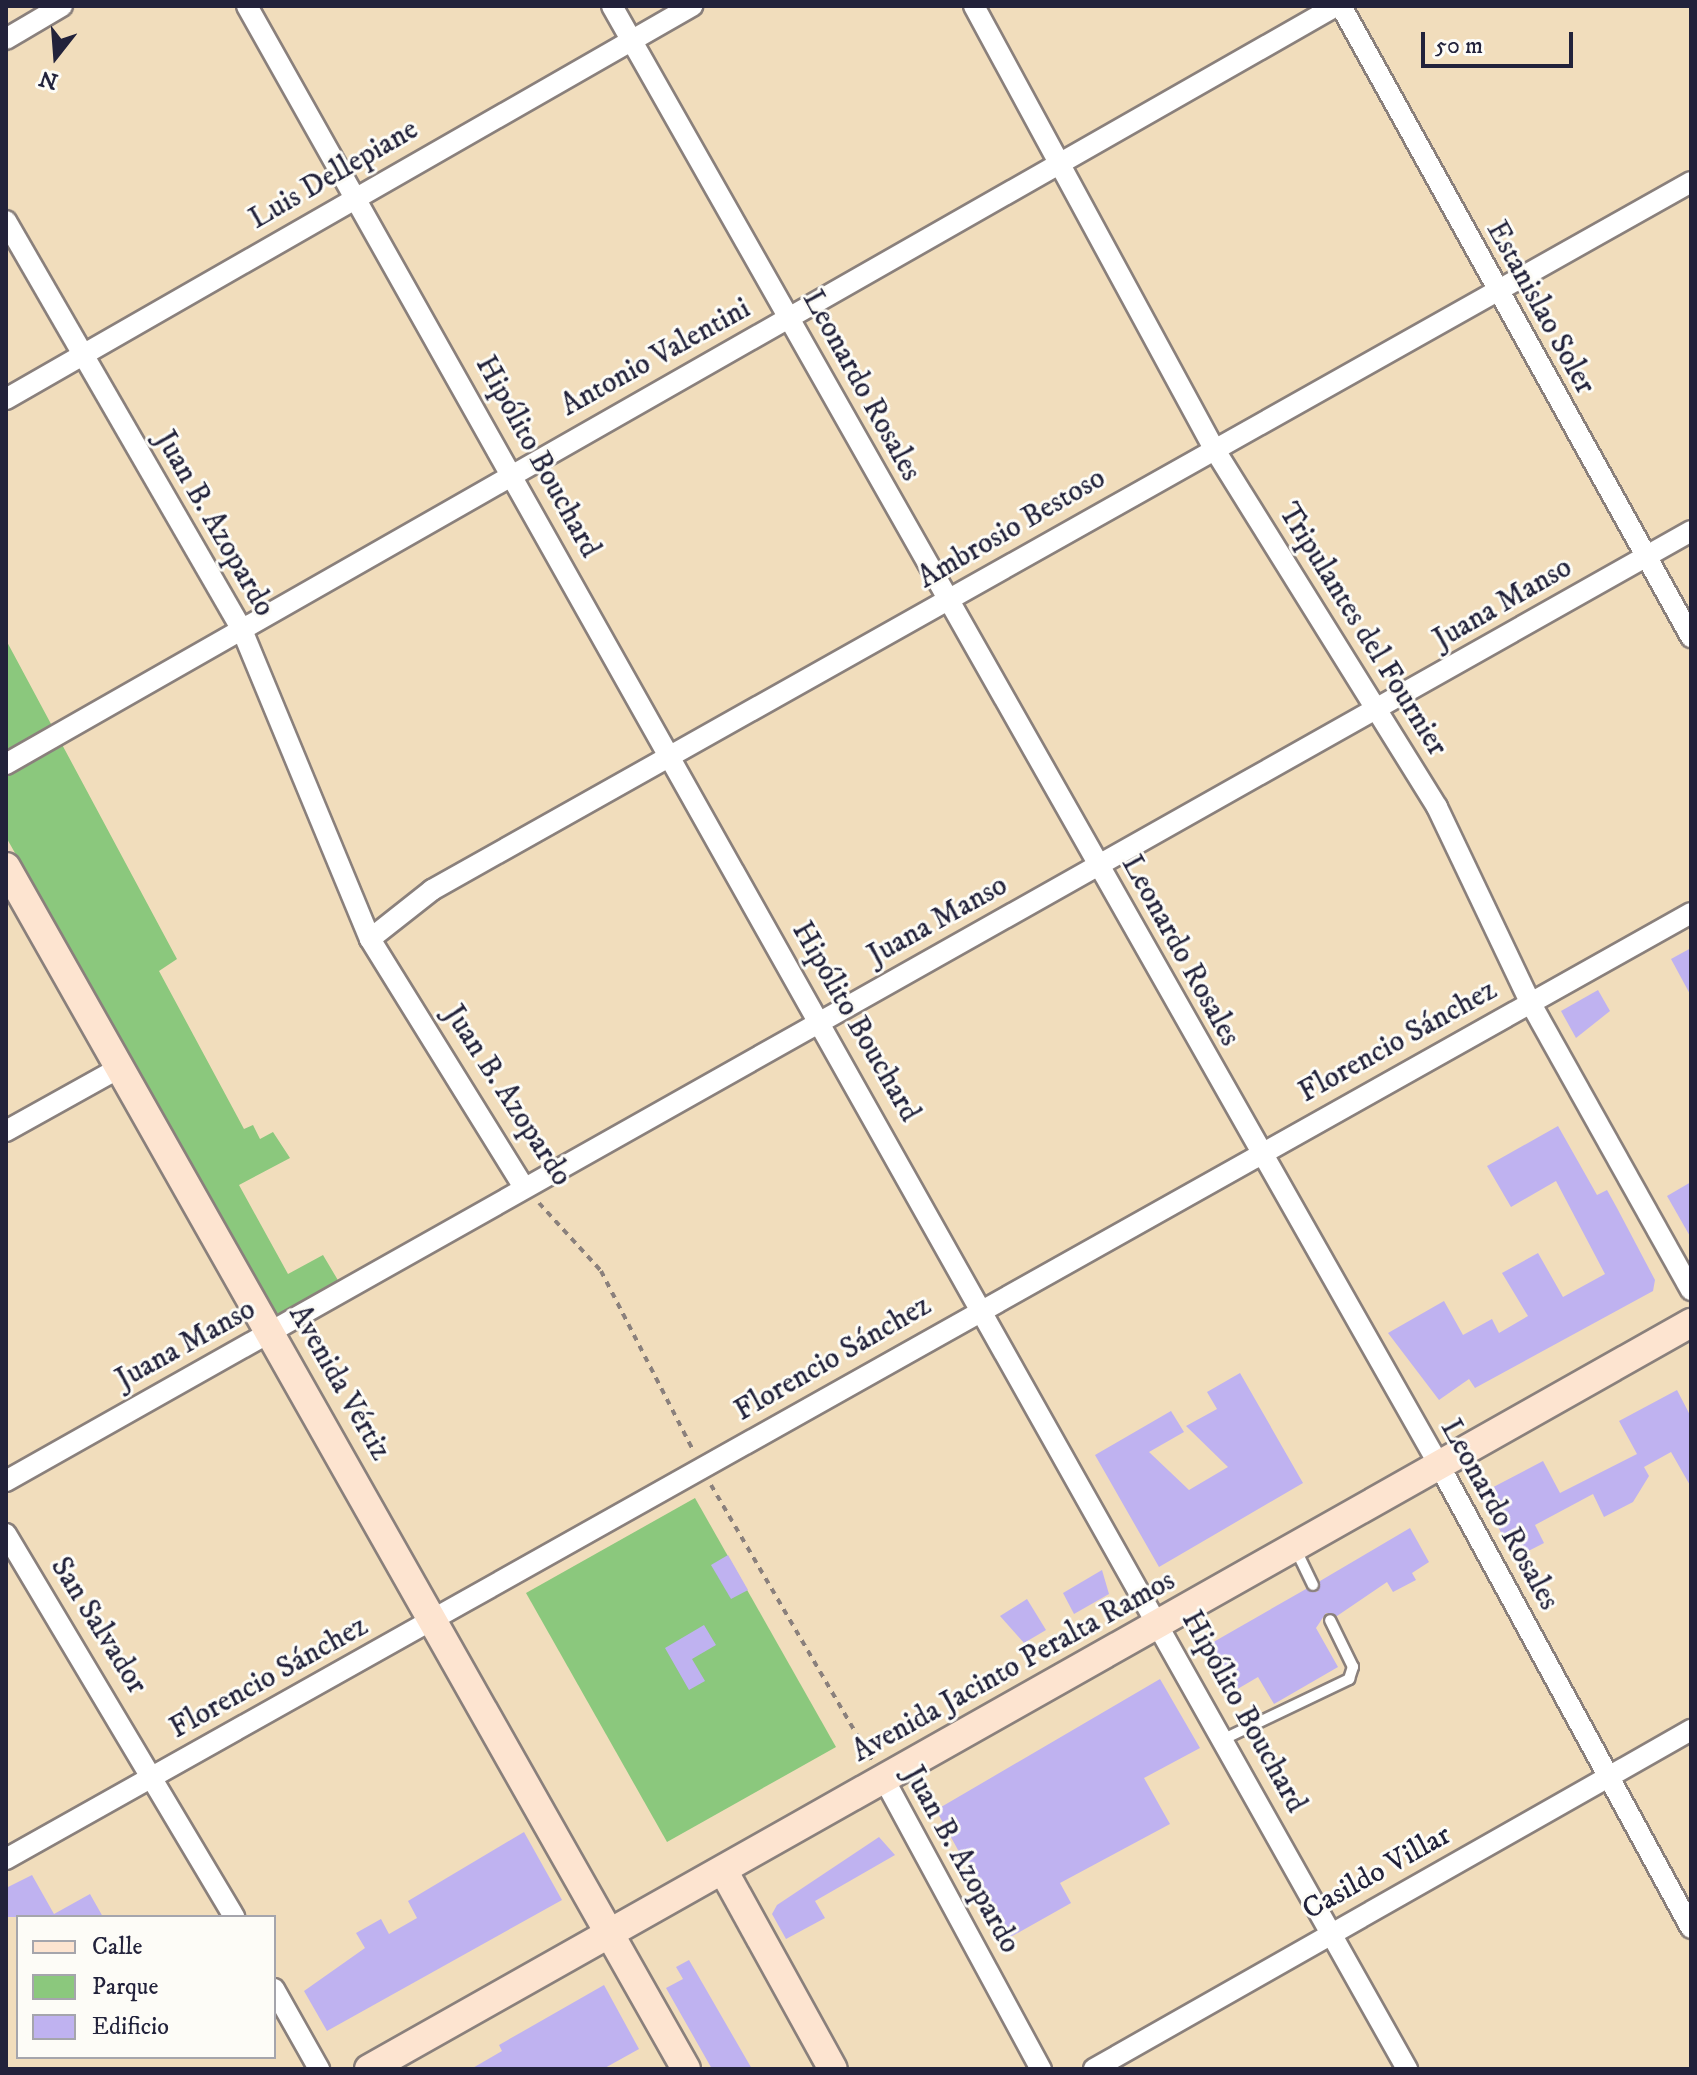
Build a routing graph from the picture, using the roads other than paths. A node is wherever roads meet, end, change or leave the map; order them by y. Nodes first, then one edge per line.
1 (62, 6) edge
2 (247, 6) edge
3 (612, 6) edge
4 (692, 6) edge
5 (974, 6) edge
6 (1338, 6) edge
7 (6, 39) edge
8 (631, 40) junction
9 (1065, 164) junction
10 (1691, 182) edge
11 (358, 196) junction
12 (6, 221) edge
13 (1497, 291) junction
14 (788, 318) junction
15 (82, 354) junction
16 (6, 399) edge
17 (1213, 447) junction
18 (512, 473) junction
19 (1691, 531) edge
20 (1644, 558) junction
21 (948, 601) junction
22 (242, 630) junction
23 (1691, 637) edge
24 (1375, 713) junction
25 (670, 758) junction
26 (6, 764) edge
27 (1098, 866) junction
28 (6, 867) edge
29 (1691, 913) edge
30 (370, 939) junction
31 (1530, 1002) junction
32 (820, 1022) junction
33 (119, 1068) junction
34 (6, 1131) edge
35 (1261, 1154) junction
36 (524, 1187) junction
37 (1691, 1290) edge
38 (983, 1306) junction
39 (1691, 1323) edge
40 (270, 1331) junction
41 (1439, 1465) junction
42 (6, 1481) edge
43 (6, 1534) edge
44 (1295, 1548) junction
45 (1313, 1585) dead end
46 (435, 1619) junction
47 (1330, 1620) dead end
48 (1160, 1624) junction
49 (1691, 1730) edge
50 (1224, 1739) junction
51 (155, 1777) junction
52 (1608, 1777) junction
53 (884, 1779) junction
54 (6, 1859) edge
55 (723, 1870) junction
56 (233, 1915) edge
57 (1691, 1928) edge
58 (1332, 1932) junction
59 (610, 1934) junction
60 (276, 1993) edge
61 (319, 2069) edge
62 (369, 2069) edge
63 (686, 2069) edge
64 (833, 2069) edge
65 (1041, 2069) edge
66 (1094, 2069) edge
67 (1407, 2069) edge

1 - 7 street
2 - 11 street, Hipólito Bouchard
3 - 8 street, Leonardo Rosales
4 - 8 street, Luis Dellepiane
5 - 9 street, Tripulantes del Fournier
6 - 9 street, Antonio Valentini
6 - 13 street, Estanislao Soler
8 - 11 street, Luis Dellepiane
8 - 14 street, Leonardo Rosales
9 - 14 street, Antonio Valentini
9 - 17 street, Tripulantes del Fournier
10 - 13 street, Ambrosio Bestoso
11 - 15 street, Luis Dellepiane
11 - 18 street, Hipólito Bouchard
12 - 15 street, Juan B. Azopardo
13 - 17 street, Ambrosio Bestoso
13 - 20 street, Estanislao Soler
14 - 18 street, Antonio Valentini
14 - 21 street, Leonardo Rosales
15 - 16 street, Luis Dellepiane
15 - 22 street, Juan B. Azopardo
17 - 21 street, Ambrosio Bestoso
17 - 24 street, Tripulantes del Fournier
18 - 22 street, Antonio Valentini
18 - 25 street, Hipólito Bouchard
19 - 20 street, Juana Manso
20 - 23 street, Estanislao Soler
20 - 24 street, Juana Manso
21 - 25 street, Ambrosio Bestoso
21 - 27 street, Leonardo Rosales
22 - 26 street, Antonio Valentini
22 - 30 street, Juan B. Azopardo
24 - 27 street, Juana Manso
24 - 31 street, Tripulantes del Fournier
25 - 30 street, Ambrosio Bestoso
25 - 32 street, Hipólito Bouchard
27 - 32 street, Juana Manso
27 - 35 street, Leonardo Rosales
28 - 33 street, Avenida Vértiz
29 - 31 street, Florencio Sánchez
30 - 36 street, Juan B. Azopardo
31 - 35 street, Florencio Sánchez
31 - 37 street, Tripulantes del Fournier
32 - 36 street, Juana Manso
32 - 38 street, Hipólito Bouchard
33 - 34 street
33 - 40 street, Avenida Vértiz
35 - 38 street, Florencio Sánchez
35 - 41 street, Leonardo Rosales
36 - 40 street, Juana Manso
38 - 46 street, Florencio Sánchez
38 - 48 street, Hipólito Bouchard
39 - 41 street, Avenida Jacinto Peralta Ramos
40 - 42 street, Juana Manso
40 - 46 street, Avenida Vértiz
41 - 44 street, Avenida Jacinto Peralta Ramos
41 - 52 street, Leonardo Rosales
43 - 51 street, San Salvador
44 - 45 lane
44 - 48 street, Avenida Jacinto Peralta Ramos
46 - 51 street, Florencio Sánchez
46 - 59 street, Avenida Vértiz
47 - 50 lane
48 - 50 street, Hipólito Bouchard
48 - 53 street, Avenida Jacinto Peralta Ramos
49 - 52 street, Casildo Villar
50 - 58 street, Hipólito Bouchard
51 - 54 street, Florencio Sánchez
51 - 56 street, San Salvador
52 - 57 street, Leonardo Rosales
52 - 58 street, Casildo Villar
53 - 55 street, Avenida Jacinto Peralta Ramos
53 - 65 street, Juan B. Azopardo
55 - 59 street, Avenida Jacinto Peralta Ramos
55 - 64 street
58 - 66 street, Casildo Villar
58 - 67 street, Hipólito Bouchard
59 - 62 street, Avenida Jacinto Peralta Ramos
59 - 63 street, Avenida Vértiz
60 - 61 street

